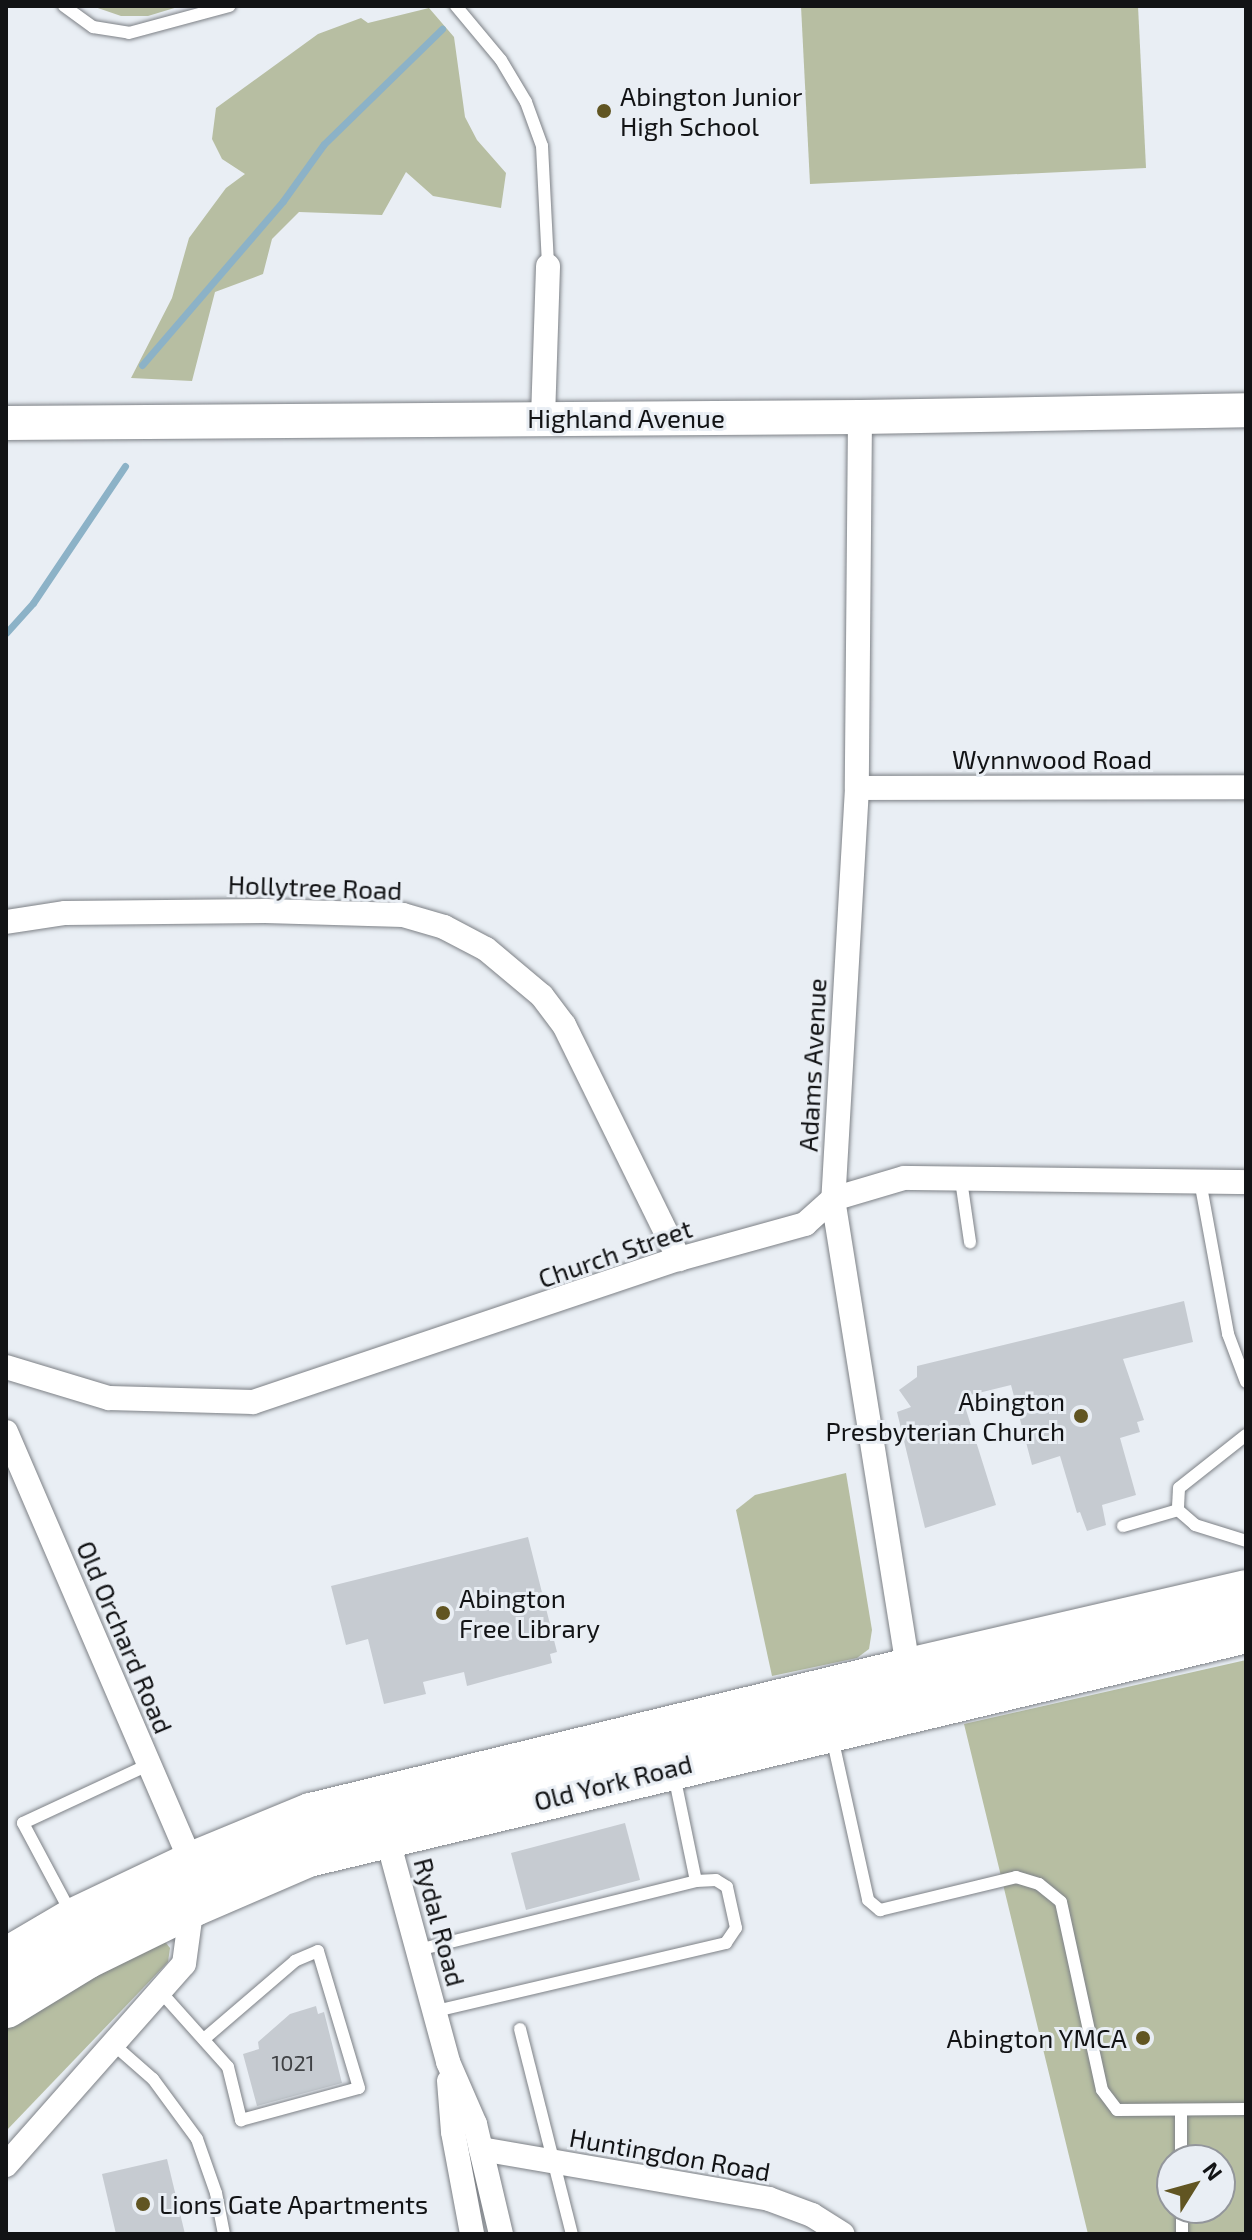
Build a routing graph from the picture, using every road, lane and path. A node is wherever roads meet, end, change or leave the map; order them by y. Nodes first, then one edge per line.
1 (64, 6) edge
2 (229, 6) edge
3 (456, 6) edge
4 (548, 266) joint
5 (1246, 410) edge
6 (860, 417) junction
7 (543, 418) junction
8 (6, 423) edge
9 (1246, 787) edge
10 (857, 788) junction
11 (6, 922) edge
12 (961, 1180) junction
13 (1200, 1181) junction
14 (1246, 1182) edge
15 (833, 1199) junction
16 (970, 1242) dead end
17 (679, 1259) junction
18 (6, 1367) edge
19 (1246, 1382) edge
20 (6, 1432) edge
21 (1246, 1435) edge
22 (1178, 1510) junction
23 (1123, 1526) dead end
24 (1246, 1541) edge
25 (1246, 1592) edge
26 (1246, 1631) edge
27 (912, 1690) junction
28 (831, 1730) junction
29 (150, 1764) junction
30 (673, 1768) junction
31 (382, 1817) junction
32 (696, 1881) junction
33 (192, 1884) junction
34 (74, 1920) junction
35 (418, 1950) junction
36 (6, 1960) edge
37 (160, 1991) junction
38 (6, 2006) edge
39 (435, 2011) junction
40 (520, 2029) dead end
41 (204, 2039) junction
42 (113, 2044) junction
43 (448, 2062) junction
44 (1246, 2109) edge
45 (1181, 2110) junction
46 (1181, 2144) edge
47 (481, 2149) junction
48 (554, 2162) junction
49 (6, 2165) edge
50 (500, 2230) edge
51 (472, 2232) edge
52 (224, 2234) edge
53 (572, 2234) edge
54 (843, 2234) edge

1 - 2 lane
3 - 4 lane
4 - 7 street
5 - 6 street, Highland Avenue
6 - 7 street, Highland Avenue
6 - 10 street, Adams Avenue
7 - 8 street, Highland Avenue
9 - 10 street, Wynnwood Road
10 - 15 street, Adams Avenue
11 - 17 street, Hollytree Road
12 - 13 street, Church Street
12 - 15 street, Church Street
12 - 16 lane
13 - 14 street, Church Street
13 - 19 lane
15 - 17 street, Church Street
15 - 27 street, Adams Avenue
17 - 18 street, Church Street
20 - 29 street, Old Orchard Road
21 - 22 lane
22 - 23 lane
22 - 24 lane
25 - 27 highway, Old York Road
26 - 27 highway, Old York Road
27 - 28 highway, Old York Road
27 - 31 highway, Old York Road
28 - 30 highway, Old York Road
28 - 45 lane
29 - 33 street, Old Orchard Road
29 - 34 lane
30 - 31 highway, Old York Road
30 - 32 lane
31 - 33 highway, Old York Road
31 - 35 street, Rydal Road
32 - 35 lane
32 - 39 lane
33 - 34 highway, Old York Road
33 - 37 street
33 - 38 highway, Old York Road
34 - 36 highway, Old York Road
35 - 39 street, Rydal Road
37 - 41 lane
37 - 42 street
39 - 43 street, Rydal Road
40 - 48 lane
41 - 41 lane
42 - 49 street
42 - 52 lane
43 - 47 street, Rydal Road
43 - 51 street, Rydal Road
44 - 45 lane
45 - 46 lane
47 - 48 street, Huntingdon Road
47 - 50 street, Rydal Road
48 - 53 lane
48 - 54 street, Huntingdon Road
50 - 51 street

